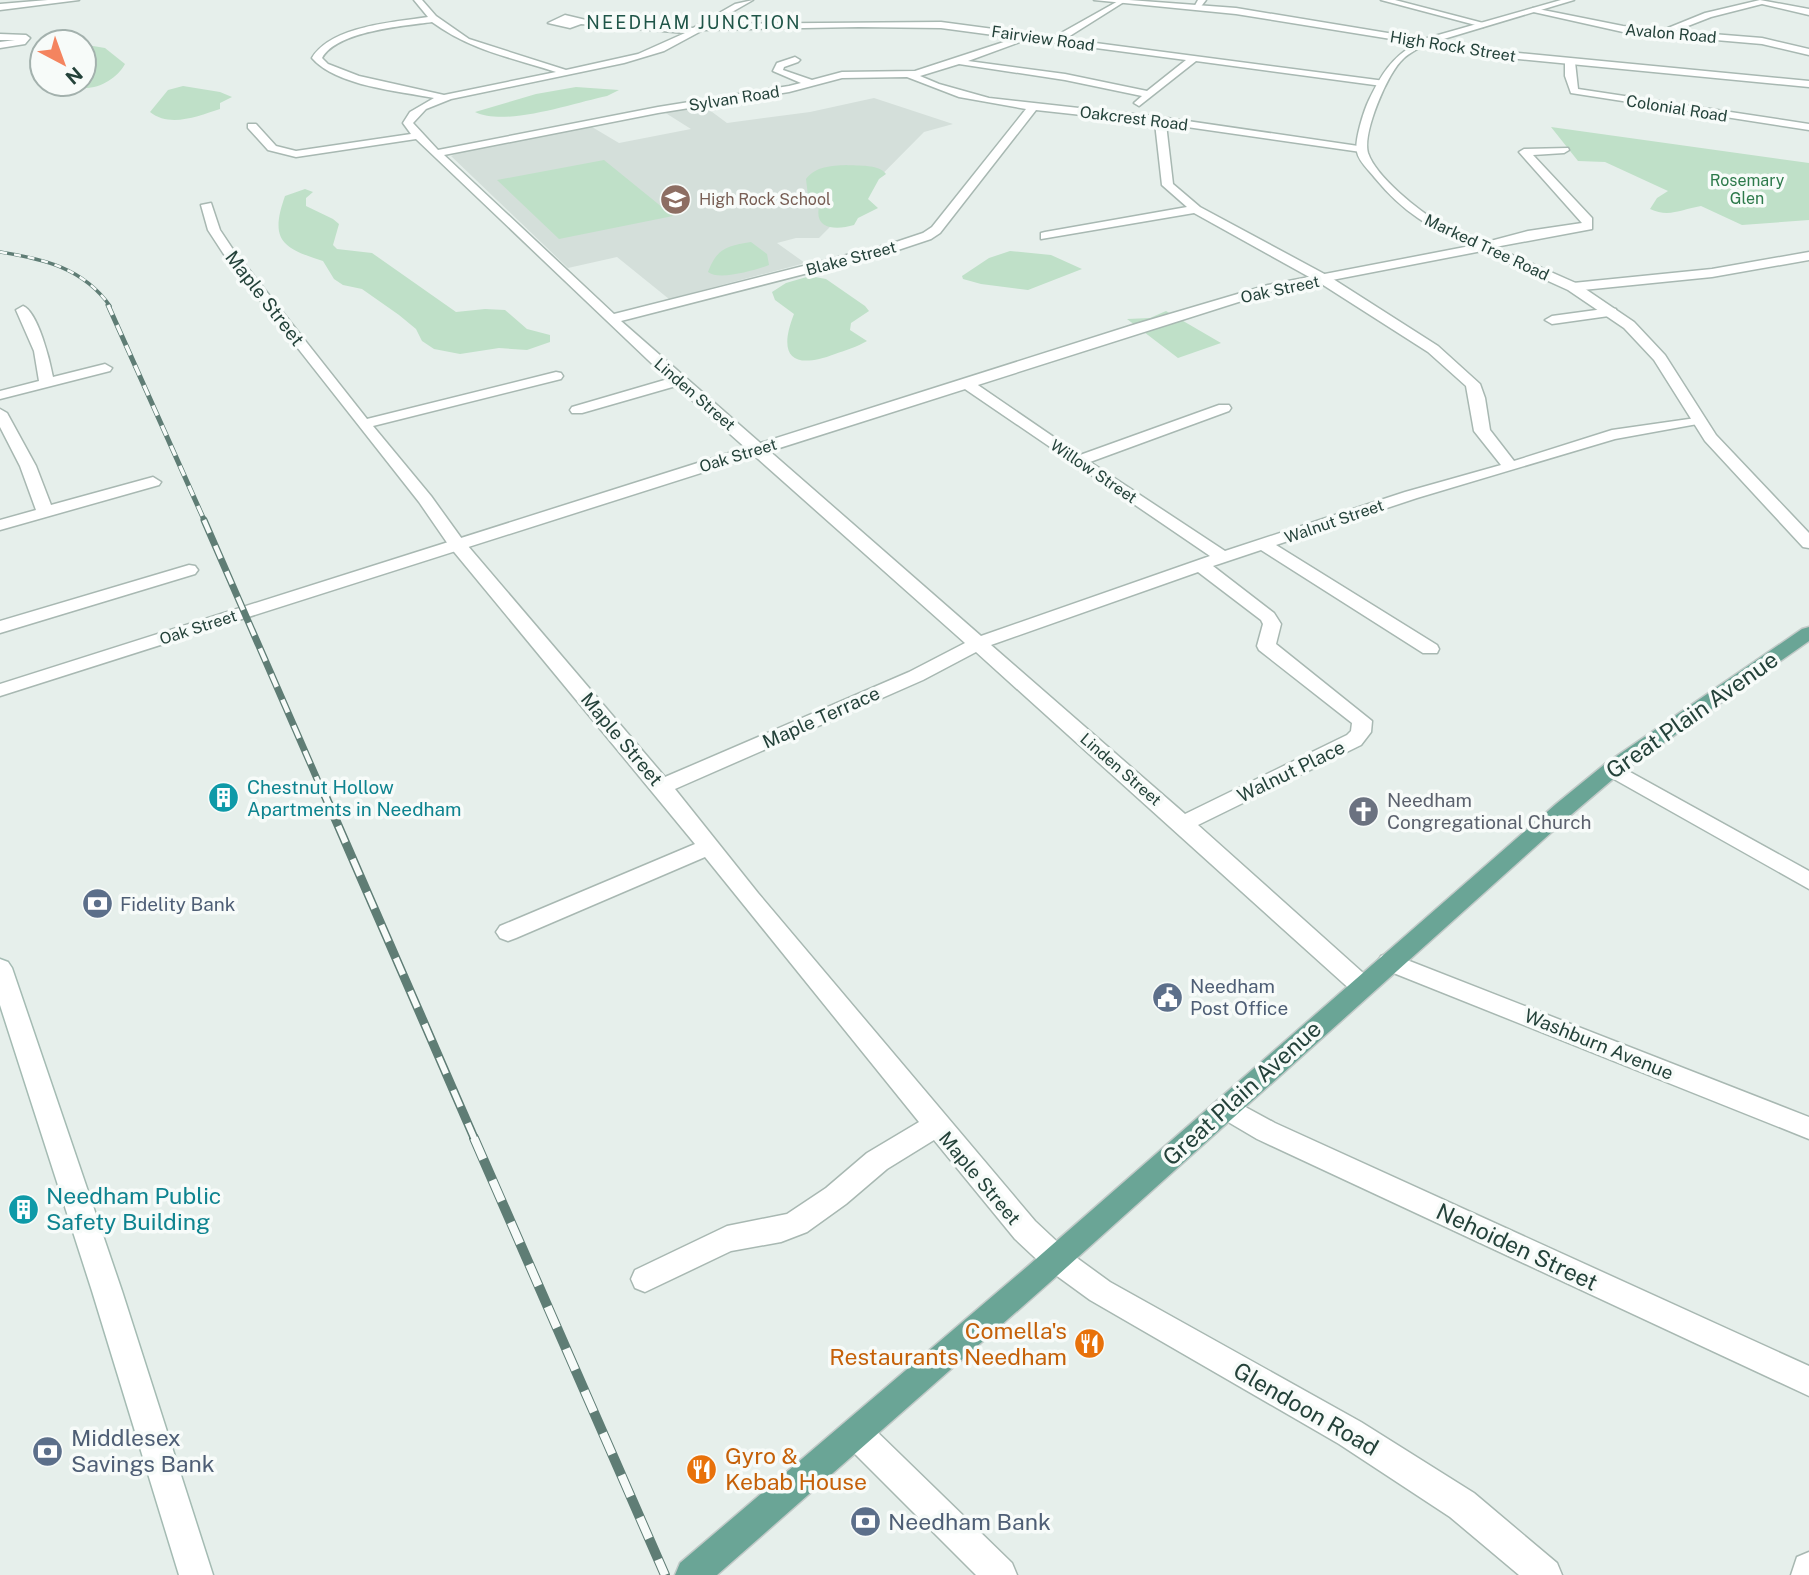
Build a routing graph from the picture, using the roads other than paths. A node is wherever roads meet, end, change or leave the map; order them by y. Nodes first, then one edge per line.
1 (75, 0) edge
2 (418, 0) edge
3 (749, 0) edge
4 (1098, 0) edge
5 (1385, 0) edge
6 (1567, 0) edge
7 (1124, 1) edge
8 (1199, 3) edge
9 (0, 7) edge
10 (1533, 11) junction
11 (1809, 12) edge
12 (432, 19) junction
13 (582, 22) dead end
14 (1483, 24) junction
15 (698, 29) junction
16 (1665, 32) junction
17 (1027, 36) junction
18 (0, 37) edge
19 (1056, 40) junction
20 (1423, 42) junction
21 (0, 45) edge
22 (1809, 52) edge
23 (1193, 59) junction
24 (795, 60) dead end
25 (958, 62) junction
26 (1570, 62) junction
27 (565, 72) junction
28 (910, 75) junction
29 (812, 83) junction
30 (1382, 83) junction
31 (1809, 84) edge
32 (1147, 94) junction
33 (445, 98) junction
34 (1033, 107) junction
35 (1129, 116) junction
36 (1160, 120) junction
37 (252, 126) dead end
38 (1809, 127) edge
39 (418, 136) junction
40 (1361, 149) junction
41 (1564, 150) dead end
42 (438, 153) junction
43 (207, 205) dead end
44 (1196, 209) junction
45 (1045, 236) dead end
46 (1483, 247) junction
47 (1809, 256) edge
48 (1325, 279) junction
49 (1573, 288) junction
50 (23, 310) dead end
51 (1611, 312) junction
52 (612, 318) junction
53 (1552, 320) dead end
54 (105, 368) dead end
55 (555, 376) dead end
56 (680, 380) junction
57 (47, 383) junction
58 (967, 384) junction
59 (0, 395) edge
60 (1224, 408) dead end
61 (577, 410) dead end
62 (0, 413) edge
63 (1698, 420) junction
64 (363, 424) junction
65 (758, 449) junction
66 (1078, 461) junction
67 (1510, 467) junction
68 (153, 482) dead end
69 (46, 513) junction
70 (0, 525) edge
71 (456, 543) junction
72 (1809, 543) edge
73 (1264, 544) junction
74 (1223, 557) junction
75 (1200, 565) junction
76 (189, 570) dead end
77 (0, 627) edge
78 (1809, 633) edge
79 (977, 643) junction
80 (1430, 649) dead end
81 (0, 690) edge
82 (1612, 769) junction
83 (662, 788) junction
84 (1183, 824) junction
85 (709, 846) junction
86 (1809, 881) edge
87 (508, 932) dead end
88 (1389, 962) junction
89 (2, 980) edge
90 (1362, 986) junction
91 (1227, 1108) junction
92 (936, 1125) junction
93 (1809, 1128) edge
94 (1056, 1259) junction
95 (645, 1279) dead end
96 (1809, 1381) edge
97 (857, 1434) junction
98 (1809, 1569) edge
99 (196, 1575) edge
100 (692, 1575) edge
101 (1000, 1575) edge
102 (1545, 1575) edge
103 (1808, 1575) edge

1 - 9 street
2 - 12 street
3 - 15 street
4 - 7 street, High Rock Street
5 - 14 street
6 - 10 street
7 - 8 street, High Rock Street
7 - 19 street
8 - 20 street, High Rock Street
10 - 14 street
10 - 16 street, Avalon Road
11 - 16 street
12 - 27 street
12 - 33 street
13 - 15 street, Fairview Road
14 - 20 street
15 - 17 street, Fairview Road
15 - 27 street
16 - 22 street, Avalon Road
17 - 19 street, Fairview Road
17 - 25 street, Sylvan Road
18 - 21 street
19 - 23 street, Fairview Road
20 - 26 street, High Rock Street
20 - 30 street
23 - 30 street, Fairview Road
23 - 32 street
24 - 29 street
25 - 28 street, Sylvan Road
25 - 32 street
26 - 31 street, High Rock Street
26 - 38 street, Colonial Road
27 - 33 street
28 - 29 street, Sylvan Road
28 - 34 street, Oakcrest Road
29 - 42 street, Sylvan Road
30 - 40 street
32 - 35 street
33 - 39 street
34 - 35 street, Oakcrest Road
34 - 52 street, Blake Street
35 - 36 street, Oakcrest Road
36 - 40 street, Oakcrest Road
36 - 44 street
37 - 39 street
39 - 42 street, Linden Street
40 - 46 street, Marked Tree Road
41 - 46 street, Oak Street
42 - 52 street, Linden Street
43 - 64 street, Maple Street
44 - 45 street
44 - 48 street
46 - 48 street, Oak Street
46 - 49 street, Marked Tree Road
47 - 49 street
48 - 58 street, Oak Street
48 - 67 street
49 - 51 street, Marked Tree Road
50 - 57 street
51 - 53 street
51 - 63 street, Marked Tree Road
52 - 56 street, Linden Street
54 - 57 street
55 - 64 street
56 - 61 street
56 - 65 street, Linden Street
57 - 59 street
58 - 65 street, Oak Street
58 - 66 street, Willow Street
60 - 66 street
62 - 69 street
63 - 67 street, Walnut Street
63 - 72 street, Marked Tree Road
64 - 71 street, Maple Street
65 - 71 street, Oak Street
65 - 79 street, Linden Street
66 - 74 street, Willow Street
67 - 73 street, Walnut Street
68 - 69 street
69 - 70 street
71 - 81 street, Oak Street
71 - 83 street, Maple Street
73 - 74 street, Walnut Street
73 - 80 street
74 - 75 street, Walnut Street
75 - 79 street, Walnut Street
75 - 84 street, Walnut Place
76 - 77 street
78 - 82 main road, Great Plain Avenue
79 - 83 street, Maple Terrace
79 - 84 street, Linden Street
82 - 86 street
82 - 88 main road, Great Plain Avenue
83 - 85 street, Maple Street
84 - 90 street, Linden Street
85 - 87 street
85 - 92 street, Maple Street
88 - 90 main road, Great Plain Avenue
88 - 93 street, Washburn Avenue
89 - 99 street
90 - 91 main road, Great Plain Avenue
91 - 94 main road, Great Plain Avenue
91 - 96 street, Nehoiden Street
92 - 94 street, Maple Street
92 - 95 street
94 - 97 main road, Great Plain Avenue
94 - 102 street, Glendoon Road
97 - 100 main road, Great Plain Avenue
97 - 101 street
98 - 103 street

